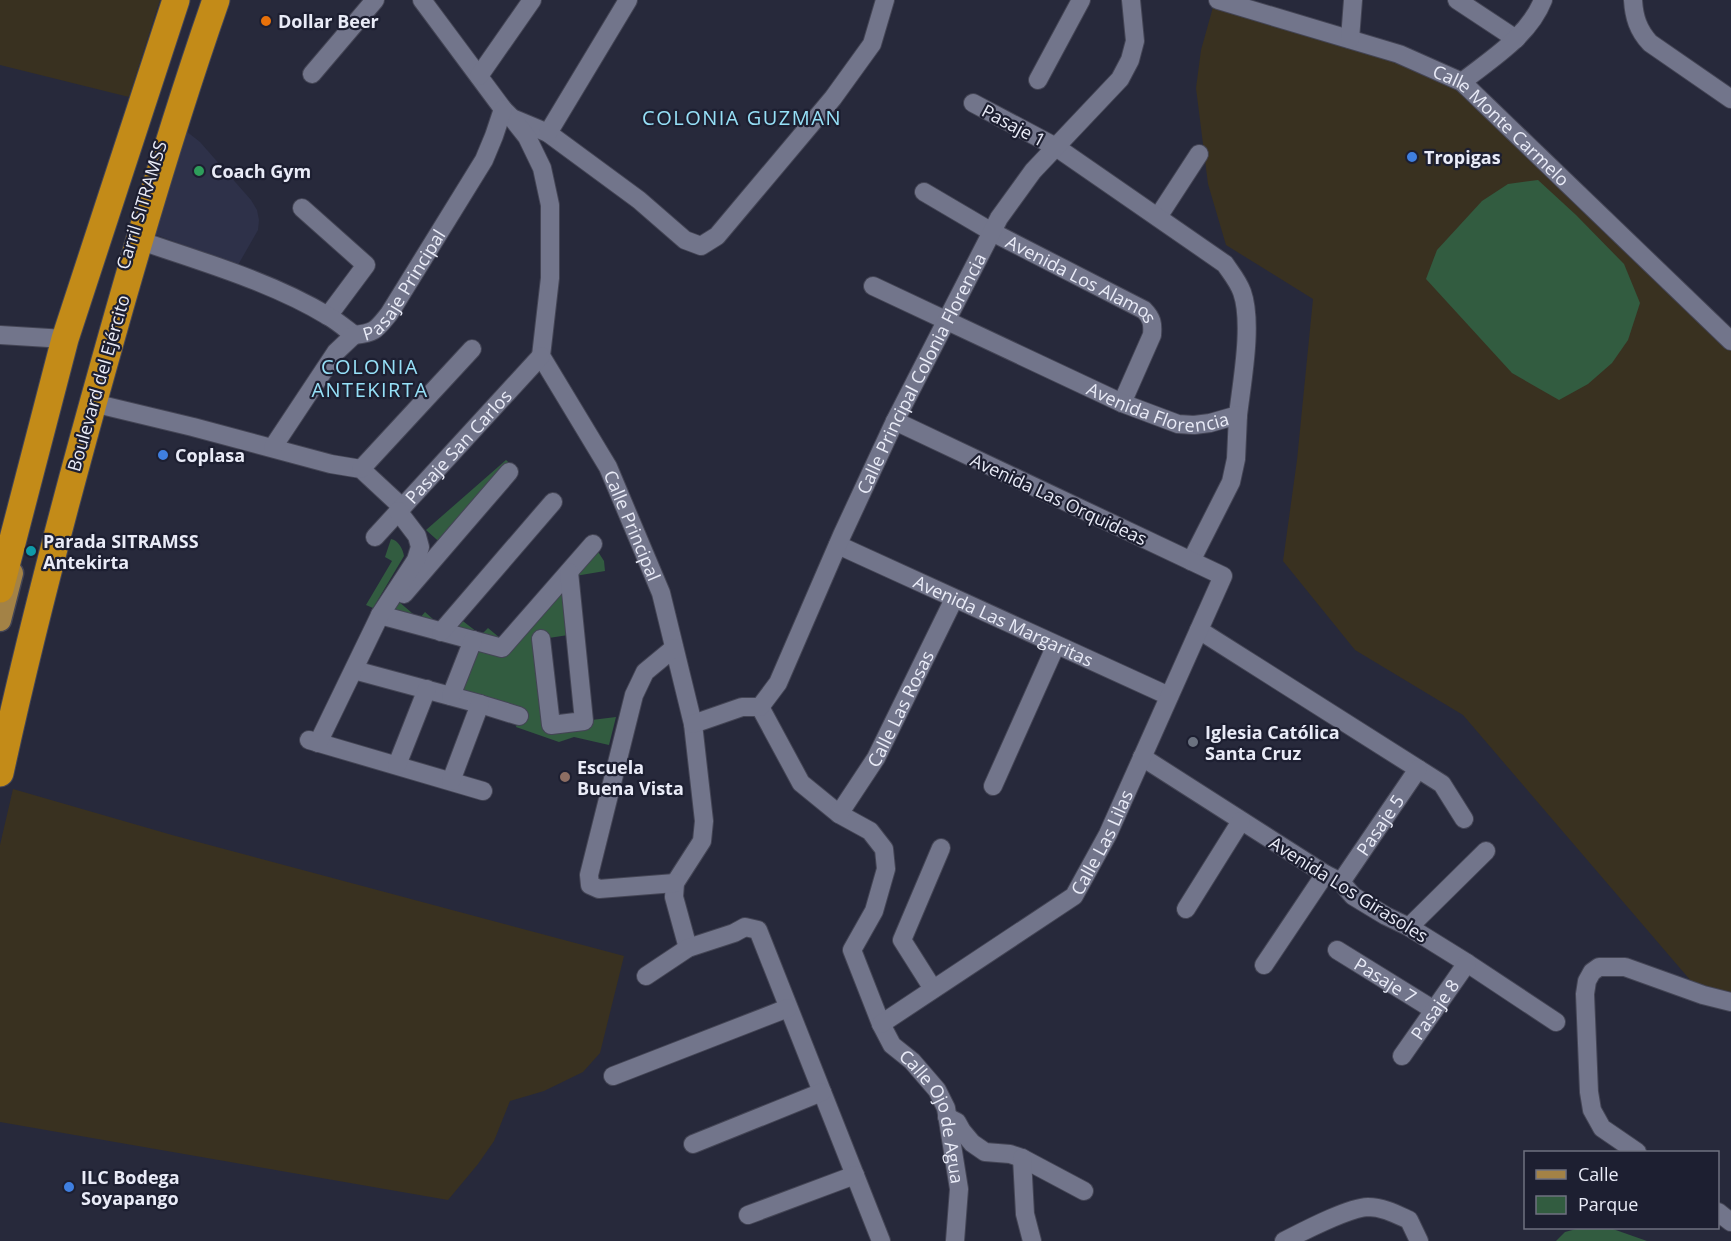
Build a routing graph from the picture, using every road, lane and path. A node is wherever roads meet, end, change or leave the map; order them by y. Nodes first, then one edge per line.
1 (176, 0) edge
2 (184, 0) edge
3 (208, 0) edge
4 (216, 0) edge
5 (375, 0) edge
6 (422, 0) edge
7 (532, 0) edge
8 (628, 0) edge
9 (885, 0) edge
10 (1081, 0) edge
11 (1131, 0) edge
12 (1218, 0) edge
13 (1353, 0) edge
14 (1457, 0) edge
15 (1543, 0) edge
16 (1633, 0) edge
17 (1350, 39) junction
18 (1516, 39) junction
19 (312, 74) dead end
20 (479, 76) junction
21 (1038, 80) dead end
22 (1462, 82) junction
23 (1731, 99) edge
24 (973, 103) dead end
25 (508, 113) junction
26 (548, 133) junction
27 (1056, 147) junction
28 (1199, 154) dead end
29 (924, 192) dead end
30 (302, 208) dead end
31 (1158, 218) junction
32 (992, 232) junction
33 (138, 240) junction
34 (873, 286) dead end
35 (328, 316) junction
36 (946, 321) junction
37 (0, 335) edge
38 (354, 335) junction
39 (65, 339) junction
40 (1731, 341) edge
41 (472, 349) dead end
42 (541, 356) junction
43 (93, 403) junction
44 (1122, 403) junction
45 (1238, 415) junction
46 (895, 421) junction
47 (273, 447) junction
48 (361, 469) junction
49 (509, 472) dead end
50 (553, 502) dead end
51 (400, 509) junction
52 (375, 537) dead end
53 (593, 544) dead end
54 (838, 545) junction
55 (1191, 561) junction
56 (569, 572) junction
57 (1223, 576) joint
58 (0, 589) edge
59 (954, 599) junction
60 (382, 616) junction
61 (0, 620) edge
62 (1199, 630) junction
63 (441, 632) junction
64 (541, 639) dead end
65 (473, 640) junction
66 (1056, 645) junction
67 (674, 648) junction
68 (354, 670) junction
69 (427, 689) junction
70 (451, 696) junction
71 (1169, 696) junction
72 (480, 704) junction
73 (760, 707) junction
74 (519, 716) dead end
75 (693, 724) junction
76 (0, 726) edge
77 (1142, 757) junction
78 (397, 765) junction
79 (1418, 769) junction
80 (0, 773) edge
81 (451, 782) junction
82 (993, 786) dead end
83 (483, 791) dead end
84 (839, 814) junction
85 (1464, 819) dead end
86 (1241, 822) junction
87 (942, 848) dead end
88 (1486, 851) dead end
89 (1333, 878) junction
90 (675, 883) junction
91 (1185, 909) dead end
92 (1409, 927) junction
93 (688, 948) junction
94 (1337, 950) dead end
95 (1467, 963) junction
96 (1264, 965) dead end
97 (646, 976) dead end
98 (933, 989) junction
99 (1731, 1002) edge
100 (788, 1008) junction
101 (1434, 1010) junction
102 (1556, 1022) dead end
103 (881, 1024) junction
104 (1402, 1056) dead end
105 (613, 1076) dead end
106 (822, 1092) junction
107 (947, 1117) junction
108 (693, 1144) dead end
109 (1636, 1151) edge
110 (1022, 1158) junction
111 (855, 1175) junction
112 (1084, 1191) dead end
113 (1719, 1213) edge
114 (748, 1215) dead end
115 (1323, 1222) junction
116 (1731, 1222) edge
117 (881, 1241) edge
118 (955, 1241) edge
119 (1032, 1241) edge
120 (1284, 1241) edge
121 (1319, 1241) edge
122 (1419, 1241) edge

1 - 39 highway
2 - 61 main road, Carril SITRAMSS
3 - 76 main road, Carril SITRAMSS
4 - 33 highway, Boulevard del Ejército
5 - 19 street
6 - 20 street
7 - 20 street
8 - 26 street
9 - 26 street
10 - 21 street
11 - 27 street, Calle Principal Colonia Florencia
12 - 17 street, Calle Monte Carmelo
13 - 17 street
14 - 18 street
15 - 18 street
16 - 23 street
17 - 22 street, Calle Monte Carmelo
18 - 22 street
20 - 25 street
22 - 40 street, Calle Monte Carmelo
24 - 27 street, Pasaje 1
25 - 26 street
25 - 38 street, Pasaje Principal
25 - 42 street
27 - 31 street, Avenida Florencia
27 - 32 street, Calle Principal Colonia Florencia
28 - 31 street
29 - 32 street
30 - 35 street
31 - 45 street, Avenida Florencia
32 - 36 street, Calle Principal Colonia Florencia
32 - 44 street, Avenida Los Alamos
33 - 35 street, Pasaje Principal
33 - 43 highway, Boulevard del Ejército
34 - 36 street, Avenida Florencia
35 - 38 street, Pasaje Principal
36 - 44 street, Avenida Florencia
36 - 46 street, Calle Principal Colonia Florencia
37 - 39 street
38 - 47 street
39 - 58 highway
41 - 48 street
42 - 51 street, Pasaje San Carlos
42 - 67 street, Calle Principal
43 - 47 street
43 - 80 highway, Boulevard del Ejército
44 - 45 street, Avenida Florencia
45 - 55 street
46 - 54 street, Calle Principal Colonia Florencia
46 - 55 street, Avenida Las Orquideas
47 - 48 street
48 - 51 street
49 - 60 street
50 - 63 street
51 - 52 street, Pasaje San Carlos
51 - 60 street
53 - 56 street
54 - 59 street, Avenida Las Margaritas
54 - 73 street, Calle Principal Colonia Florencia
55 - 57 street, Avenida Las Orquideas
56 - 64 street
56 - 65 street
57 - 62 street, Calle Las Lilas
59 - 66 street, Avenida Las Margaritas
59 - 84 street, Calle Las Rosas
60 - 63 street
60 - 68 street
62 - 71 street, Calle Las Lilas
62 - 79 street
63 - 65 street
65 - 70 street
66 - 71 street, Avenida Las Margaritas
66 - 82 street
67 - 75 street, Calle Principal
67 - 90 street
68 - 69 street
68 - 78 street
69 - 70 street
69 - 78 street
70 - 72 street
71 - 77 street, Calle Las Lilas
72 - 74 street
72 - 81 street
73 - 75 street
73 - 84 street, Calle Ojo de Agua
75 - 90 street, Calle Principal
77 - 86 street, Avenida Los Girasoles
77 - 98 street, Calle Las Lilas
78 - 81 street
79 - 85 street
79 - 89 street, Pasaje 5
81 - 83 street
84 - 103 street, Calle Ojo de Agua
86 - 89 street, Avenida Los Girasoles
86 - 91 street
87 - 98 street
88 - 92 street
89 - 92 street, Avenida Los Girasoles
89 - 96 street, Pasaje 5
90 - 93 street
92 - 95 street, Avenida Los Girasoles
93 - 97 street
93 - 100 street
94 - 101 street, Pasaje 7
95 - 101 street, Pasaje 8
95 - 102 street, Avenida Los Girasoles
98 - 103 street, Calle Las Lilas
99 - 109 street
100 - 105 street
100 - 106 street
101 - 104 street, Pasaje 8
103 - 107 street, Calle Ojo de Agua
106 - 108 street
106 - 111 street
107 - 110 street
107 - 118 street, Calle Ojo de Agua
110 - 112 street
110 - 119 street
111 - 114 street
111 - 117 street
113 - 116 street
115 - 120 street
115 - 121 street
115 - 122 street

